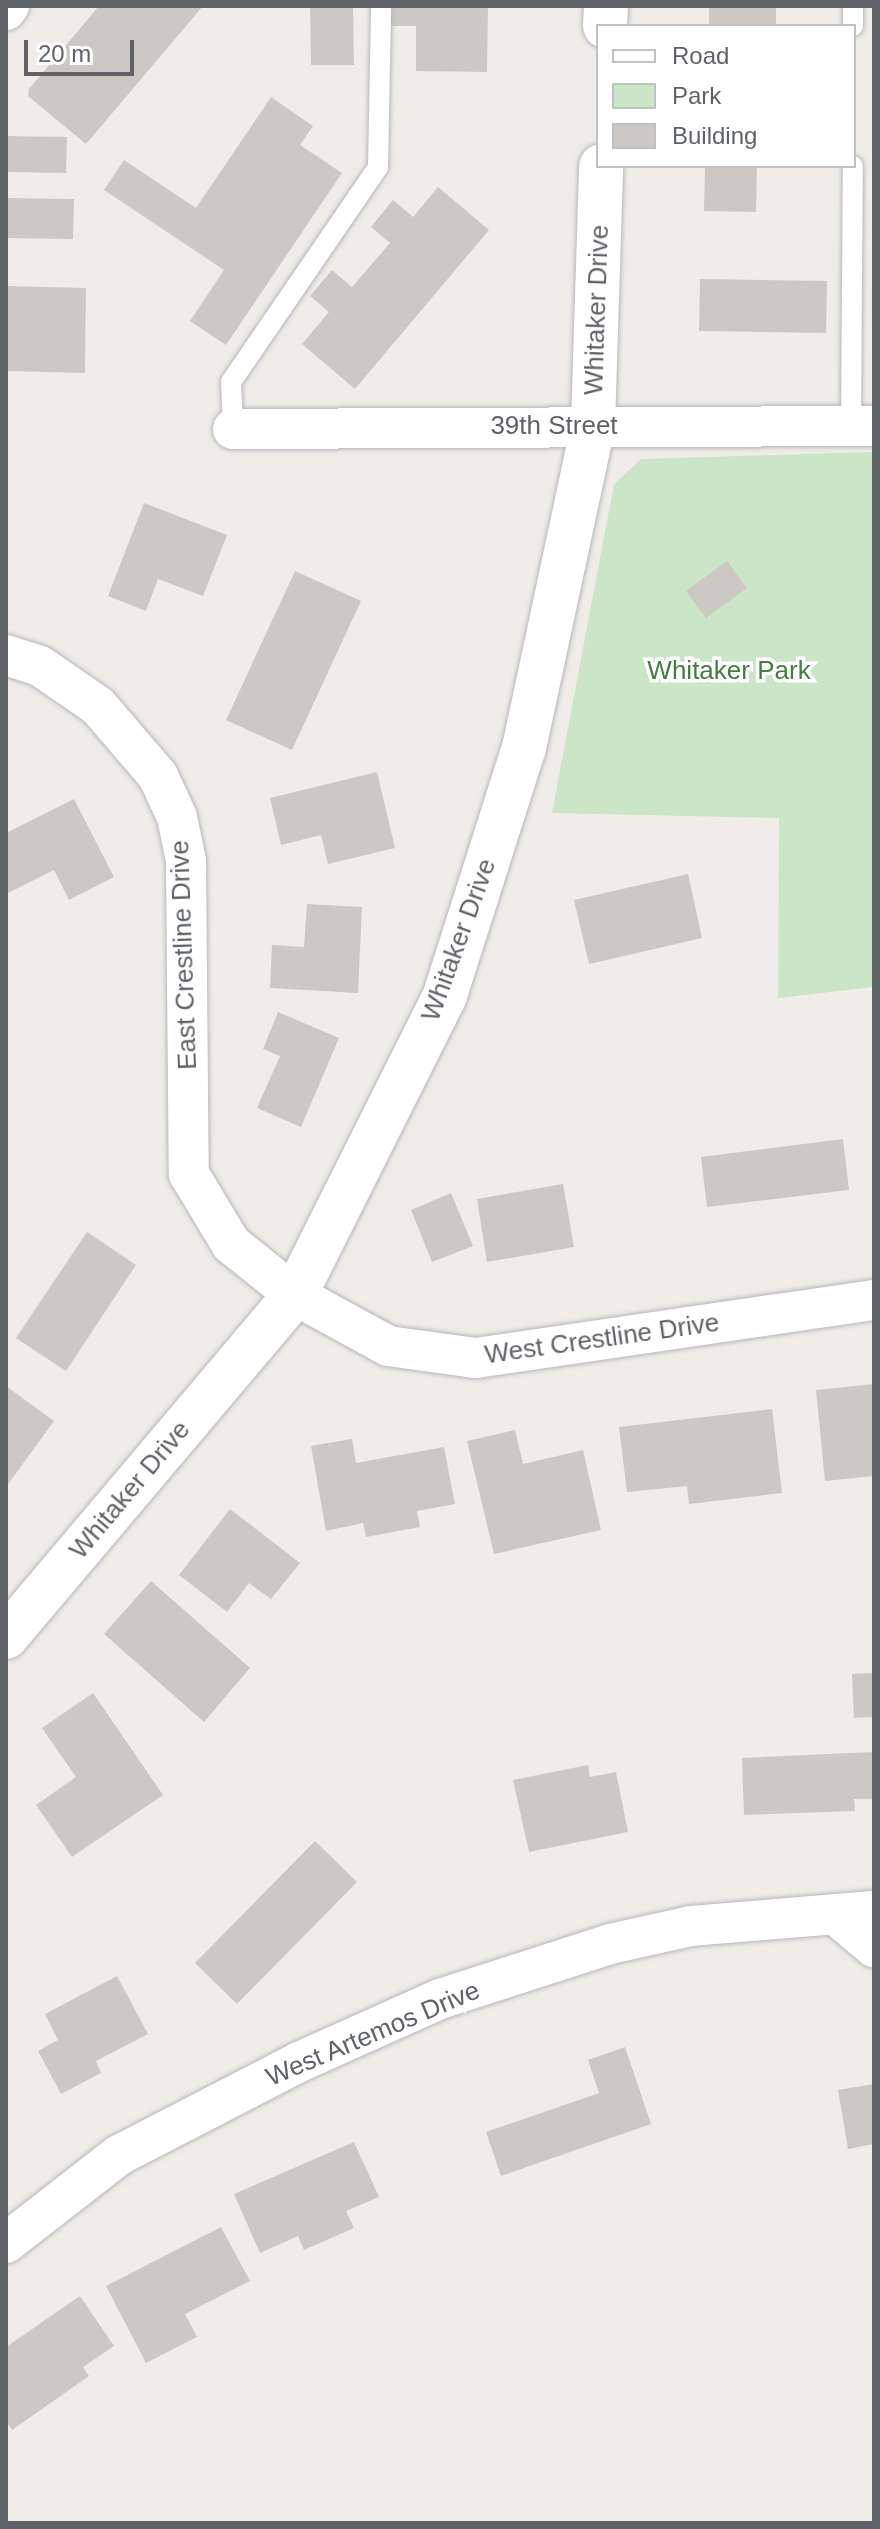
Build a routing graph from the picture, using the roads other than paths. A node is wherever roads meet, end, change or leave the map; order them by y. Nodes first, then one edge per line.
1 (381, 6) edge
2 (601, 168) edge
3 (853, 168) edge
4 (593, 425) junction
5 (863, 426) edge
6 (233, 429) joint
7 (6, 655) edge
8 (295, 1295) junction
9 (874, 1300) edge
10 (6, 1637) edge
11 (855, 1913) edge
12 (874, 1947) edge
13 (6, 2243) edge

1 - 6 lane
2 - 4 street, Whitaker Drive
3 - 5 lane
4 - 5 street, 39th Street
4 - 6 street, 39th Street
4 - 8 street, Whitaker Drive
7 - 8 street, East Crestline Drive
8 - 9 street, West Crestline Drive
8 - 10 street, Whitaker Drive
11 - 12 street
11 - 13 street, West Artemos Drive

